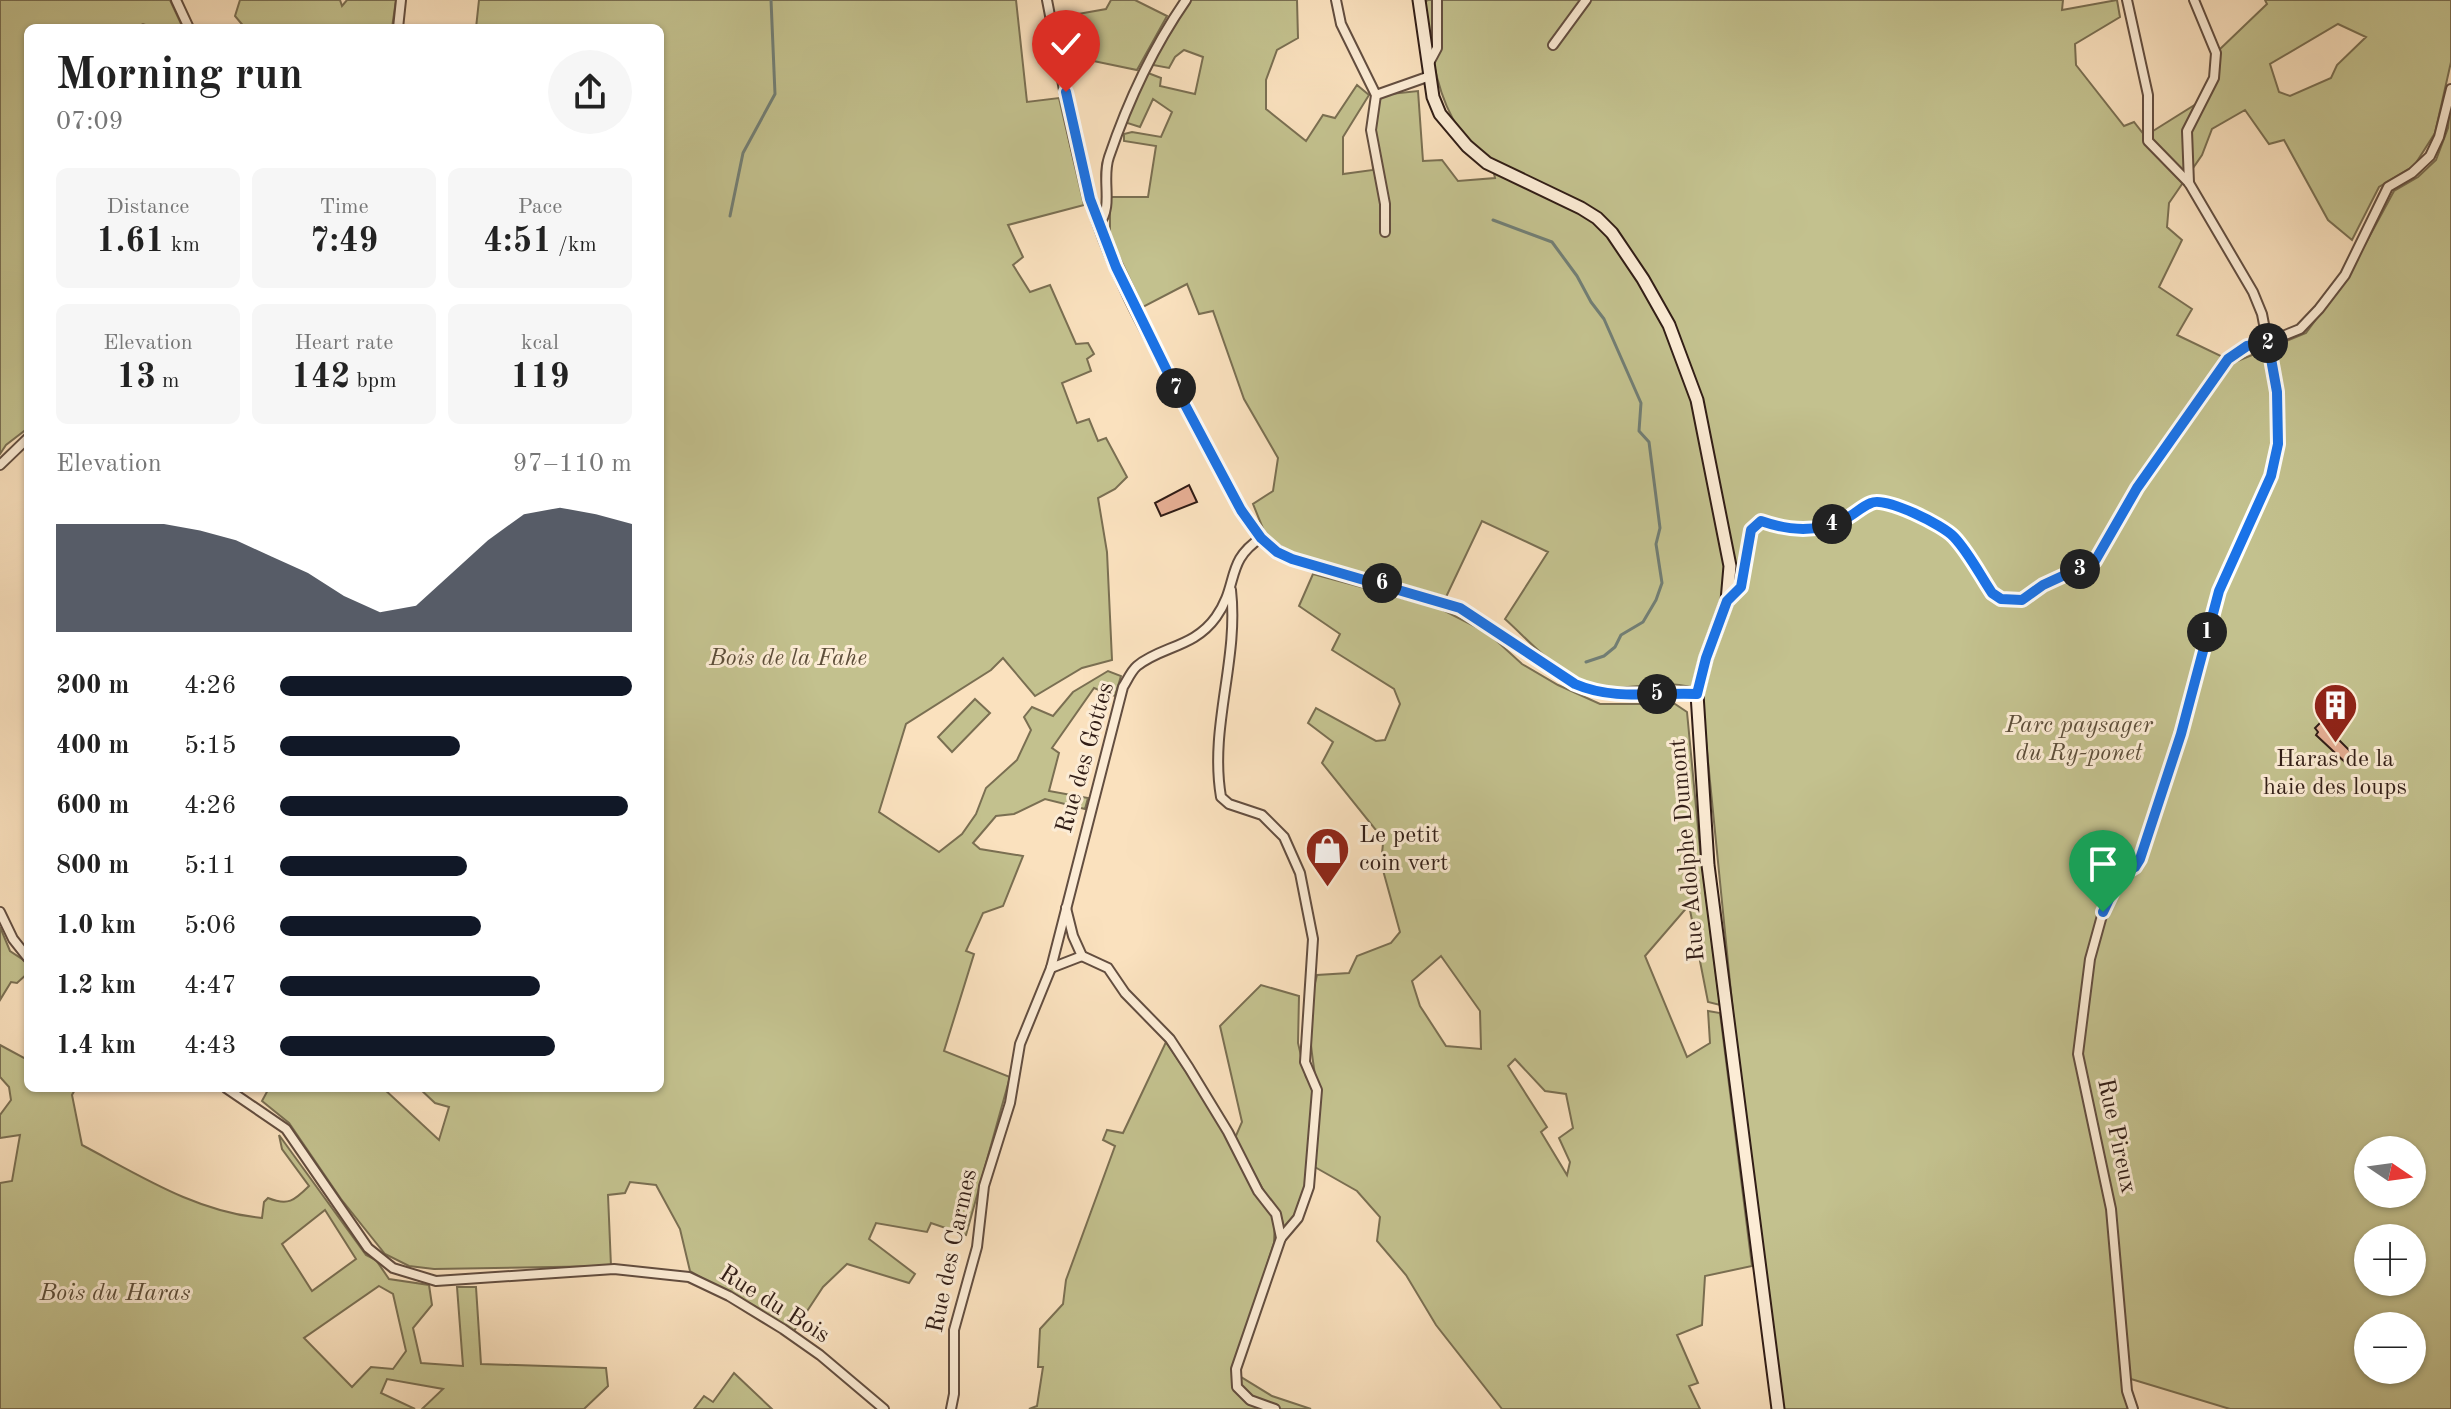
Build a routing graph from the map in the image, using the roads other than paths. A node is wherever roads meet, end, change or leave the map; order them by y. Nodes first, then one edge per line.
1 (176, 0) edge
2 (401, 0) edge
3 (1047, 0) edge
4 (1186, 0) edge
5 (1336, 0) edge
6 (1419, 0) edge
7 (1437, 0) edge
8 (1586, 0) edge
9 (2127, 0) edge
10 (2194, 0) edge
11 (187, 24) edge
12 (398, 24) edge
13 (1553, 45) dead end
14 (1429, 70) junction
15 (2451, 89) edge
16 (1376, 95) junction
17 (2189, 183) junction
18 (1099, 224) junction
19 (1385, 232) dead end
20 (2268, 342) junction
21 (24, 442) edge
22 (0, 465) edge
23 (1261, 538) junction
24 (1231, 588) junction
25 (1727, 601) junction
26 (1697, 694) junction
27 (1065, 905) junction
28 (0, 912) edge
29 (24, 953) edge
30 (1082, 956) junction
31 (1051, 968) junction
32 (232, 1092) edge
33 (1010, 1103) joint
34 (1281, 1238) junction
35 (884, 1409) edge
36 (951, 1409) edge
37 (1275, 1409) edge
38 (1778, 1409) edge
39 (2133, 1409) edge

1 - 11 street
2 - 12 street
3 - 18 street
4 - 18 street
5 - 16 street
6 - 14 main road, Rue Adolphe Dumont
7 - 14 street, Rue Adolphe Dumont
8 - 13 street
9 - 17 street
10 - 17 street
14 - 16 street
14 - 25 main road, Rue Adolphe Dumont
15 - 20 street
16 - 19 street
17 - 20 street, Rue Pireux
18 - 23 street
20 - 25 street
20 - 39 street, Rue Pireux
21 - 22 street
23 - 24 street, Rue des Gottes
23 - 26 street
24 - 27 street, Rue des Gottes
24 - 34 street
25 - 26 main road, Rue Adolphe Dumont
26 - 38 main road, Rue Adolphe Dumont
27 - 30 street
27 - 31 street, Rue des Gottes
28 - 29 street
30 - 31 street
30 - 34 street
31 - 33 street, Rue des Gottes
32 - 35 street, Rue du Bois
33 - 36 street, Rue des Carmes
34 - 37 street

